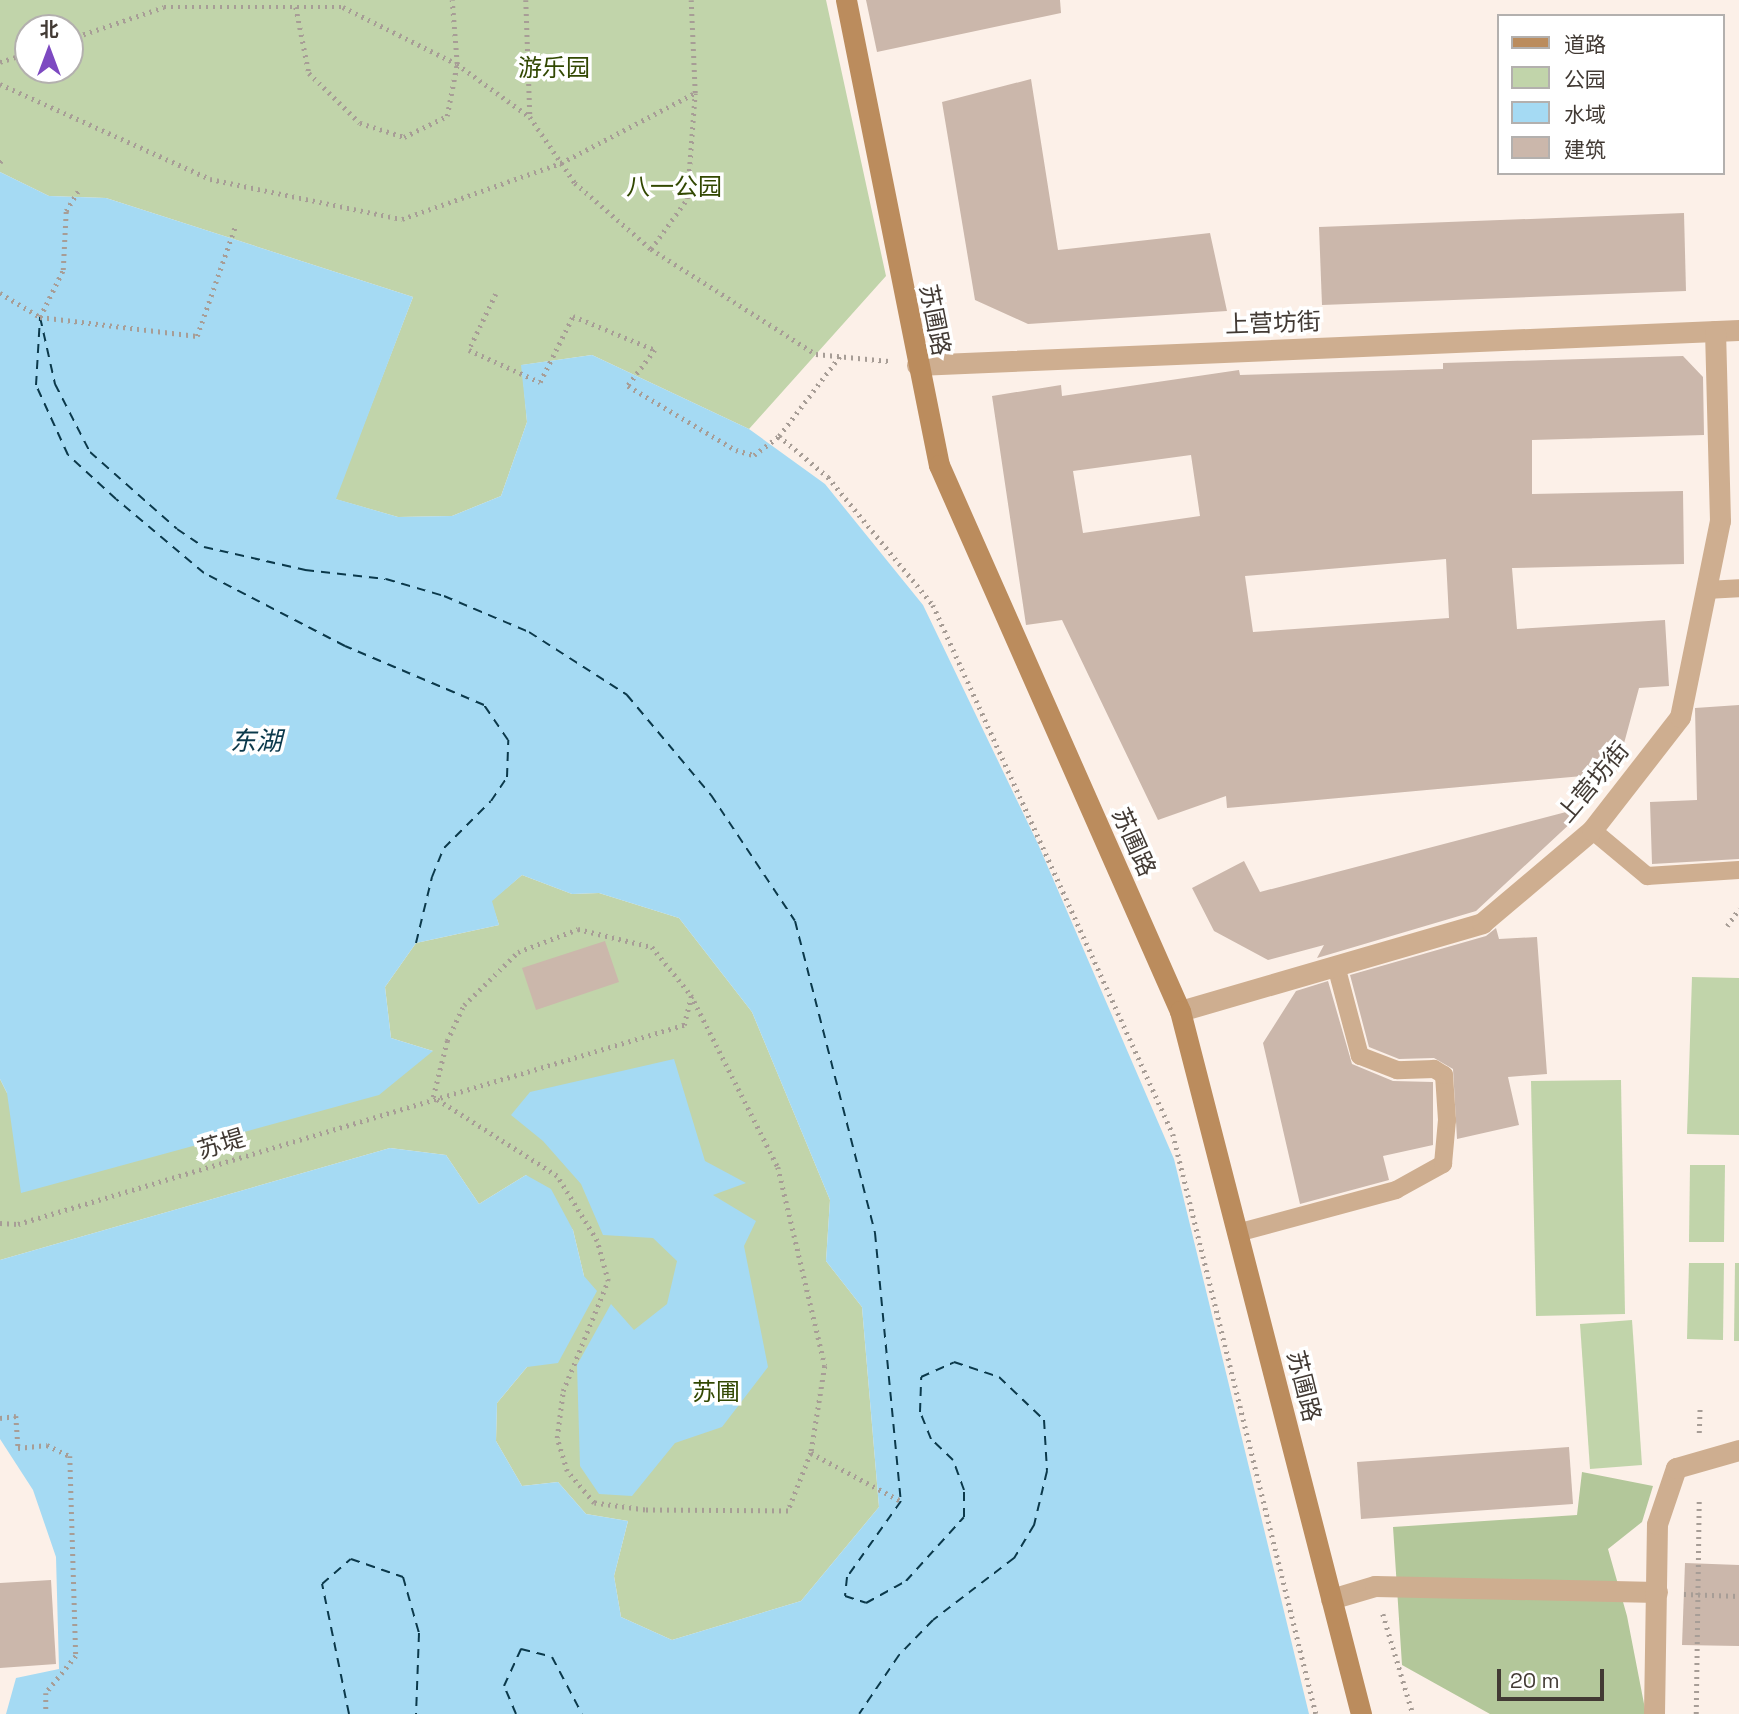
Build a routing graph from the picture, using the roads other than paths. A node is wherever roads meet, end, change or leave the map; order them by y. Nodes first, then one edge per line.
1 (846, 0) edge
2 (1739, 330) edge
3 (1715, 331) junction
4 (917, 365) junction
5 (1739, 588) edge
6 (1706, 590) junction
7 (1592, 830) junction
8 (1739, 870) edge
9 (1336, 966) junction
10 (1180, 1011) junction
11 (1237, 1233) junction
12 (1739, 1450) edge
13 (1666, 1593) junction
14 (1331, 1599) junction
15 (1361, 1714) edge
16 (1654, 1714) edge

1 - 4 main road, 苏圃路
2 - 3 street, 上营坊街
3 - 4 street, 上营坊街
3 - 6 street, 上营坊街
4 - 10 main road, 苏圃路
5 - 6 lane
6 - 7 street, 上营坊街
7 - 8 lane
7 - 9 street, 上营坊街
9 - 10 street, 上营坊街
9 - 11 lane
10 - 11 main road, 苏圃路
11 - 14 main road, 苏圃路
12 - 13 street
13 - 14 street
13 - 16 street
14 - 15 main road, 苏圃路

